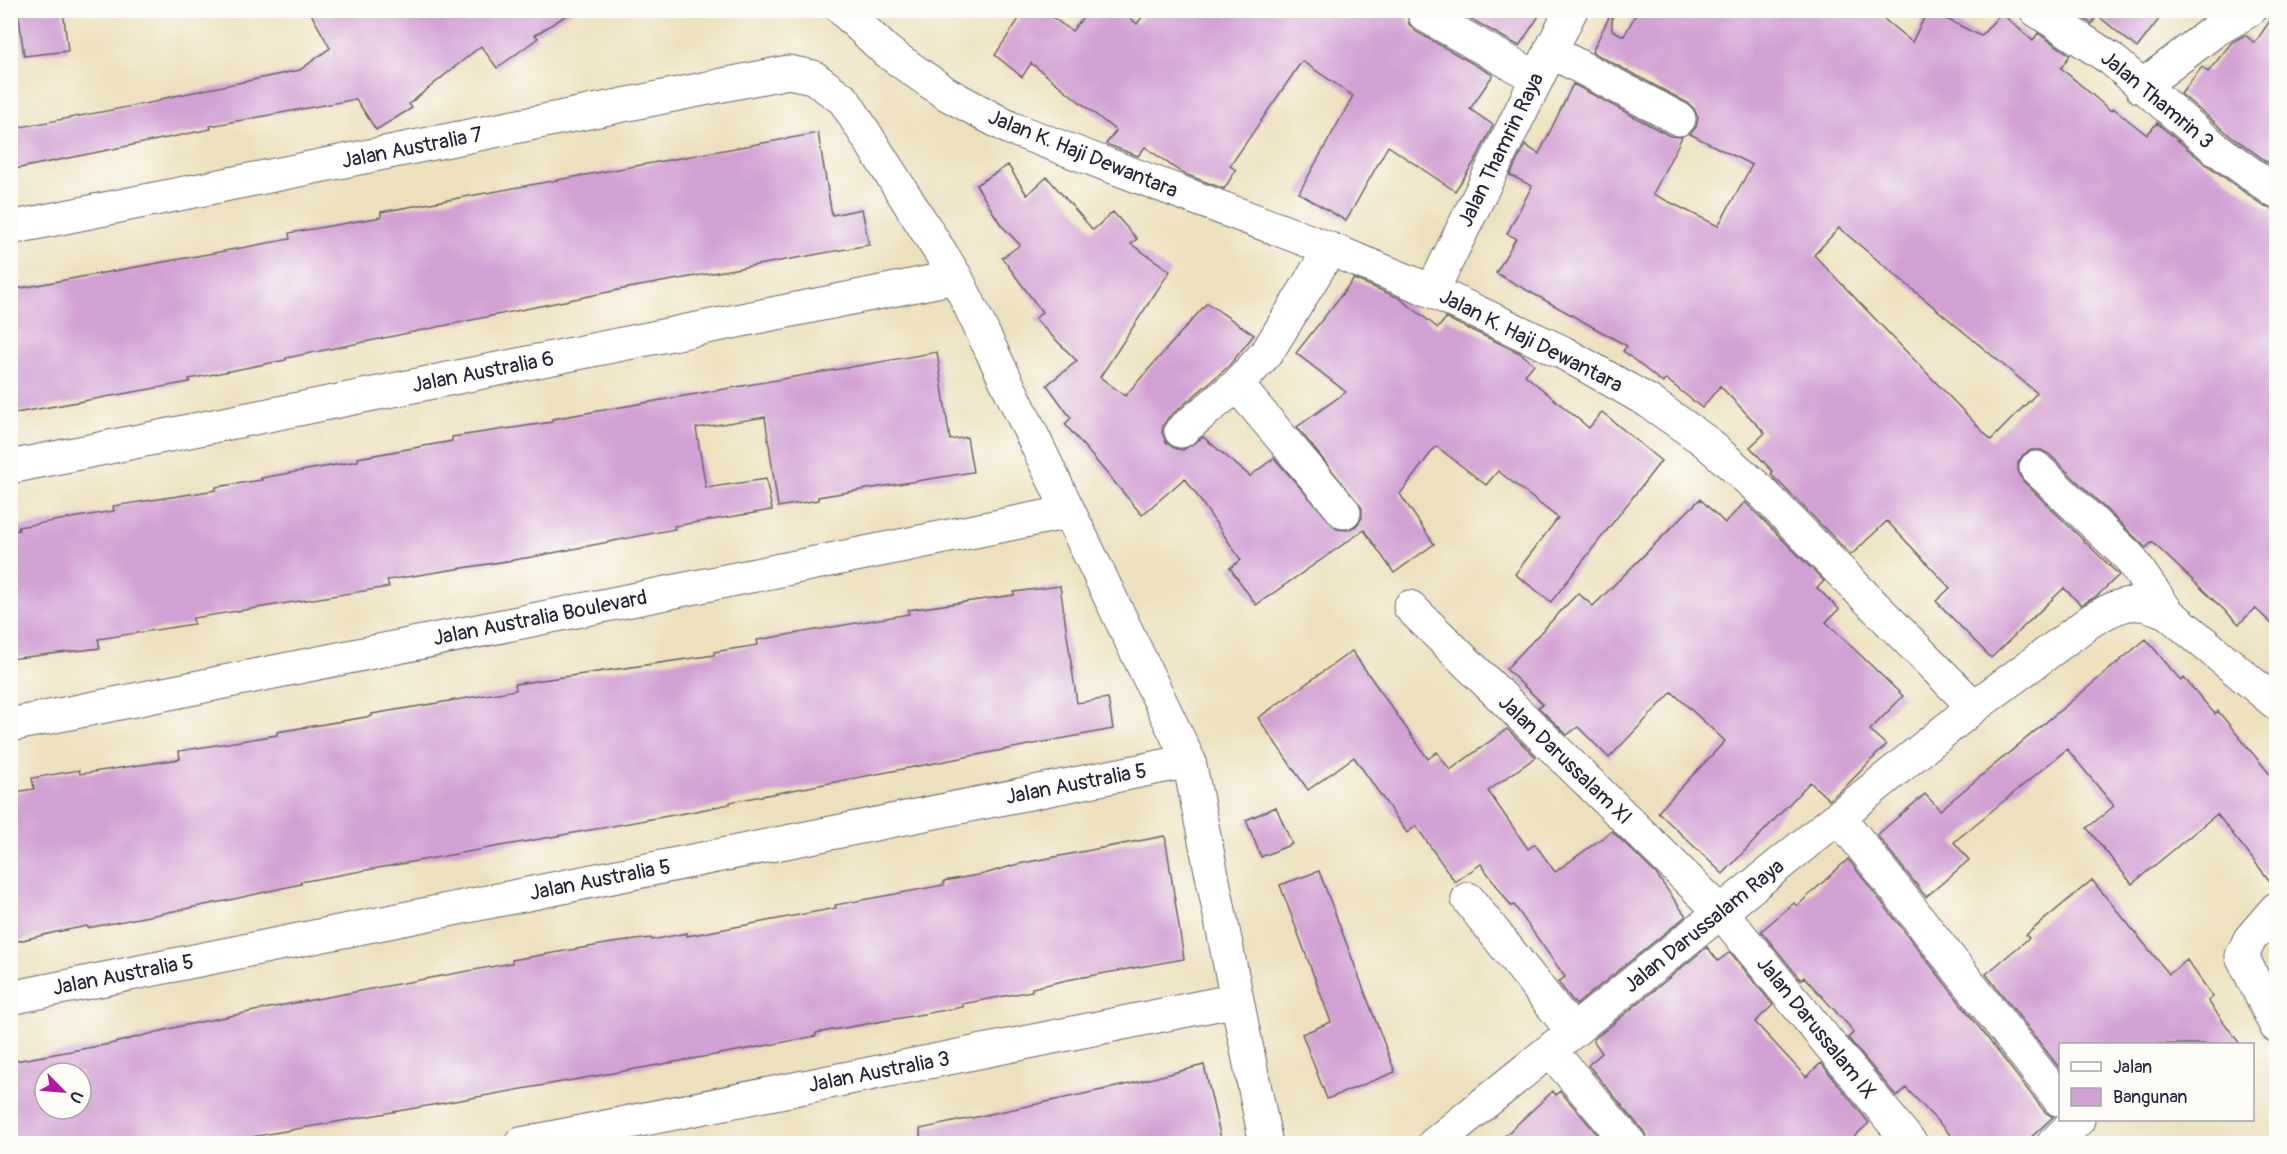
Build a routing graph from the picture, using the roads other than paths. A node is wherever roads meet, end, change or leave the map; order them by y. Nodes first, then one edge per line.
1 (843, 10) edge
2 (1571, 10) edge
3 (2036, 10) edge
4 (2250, 10) edge
5 (1425, 15) dead end
6 (1543, 65) junction
7 (2141, 87) junction
8 (1679, 118) dead end
9 (2277, 192) edge
10 (10, 228) edge
11 (1330, 249) junction
12 (957, 277) junction
13 (1432, 291) junction
14 (1237, 385) junction
15 (1181, 431) dead end
16 (10, 467) edge
17 (2037, 468) dead end
18 (1069, 512) junction
19 (1344, 512) dead end
20 (1410, 607) dead end
21 (2168, 613) junction
22 (2277, 703) edge
23 (1974, 707) junction
24 (10, 725) edge
25 (1189, 761) junction
26 (1840, 818) junction
27 (1468, 898) dead end
28 (2277, 909) edge
29 (1721, 912) junction
30 (10, 998) edge
31 (1237, 1000) junction
32 (2277, 1026) edge
33 (1562, 1041) junction
34 (2059, 1097) edge
35 (2069, 1121) edge
36 (520, 1143) edge
37 (1266, 1143) edge
38 (1434, 1143) edge
39 (1630, 1143) edge
40 (1911, 1143) edge
41 (2053, 1143) edge

1 - 11 street, Jalan K. Haji Dewantara
2 - 6 street, Jalan Thamrin Raya
3 - 7 street, Jalan Thamrin 3
4 - 7 street
5 - 6 street
6 - 8 street
6 - 13 street, Jalan Thamrin Raya
7 - 9 street, Jalan Thamrin 3
10 - 12 street, Jalan Australia 7
11 - 13 street, Jalan K. Haji Dewantara
11 - 14 street
12 - 16 street, Jalan Australia 6
12 - 18 street
13 - 23 street, Jalan K. Haji Dewantara
14 - 15 street
14 - 19 street
17 - 21 street
18 - 24 street, Jalan Australia Boulevard
18 - 25 street
20 - 29 street, Jalan Darussalam XI
21 - 22 street
21 - 23 street
23 - 26 street, Jalan Darussalam Raya
25 - 30 street, Jalan Australia 5
25 - 31 street
26 - 29 street, Jalan Darussalam Raya
26 - 34 street
27 - 33 street
28 - 32 street
29 - 33 street, Jalan Darussalam Raya
29 - 40 street, Jalan Darussalam IX
31 - 36 street, Jalan Australia 3
31 - 37 street
33 - 38 street, Jalan Darussalam Raya
33 - 39 street
35 - 41 street

